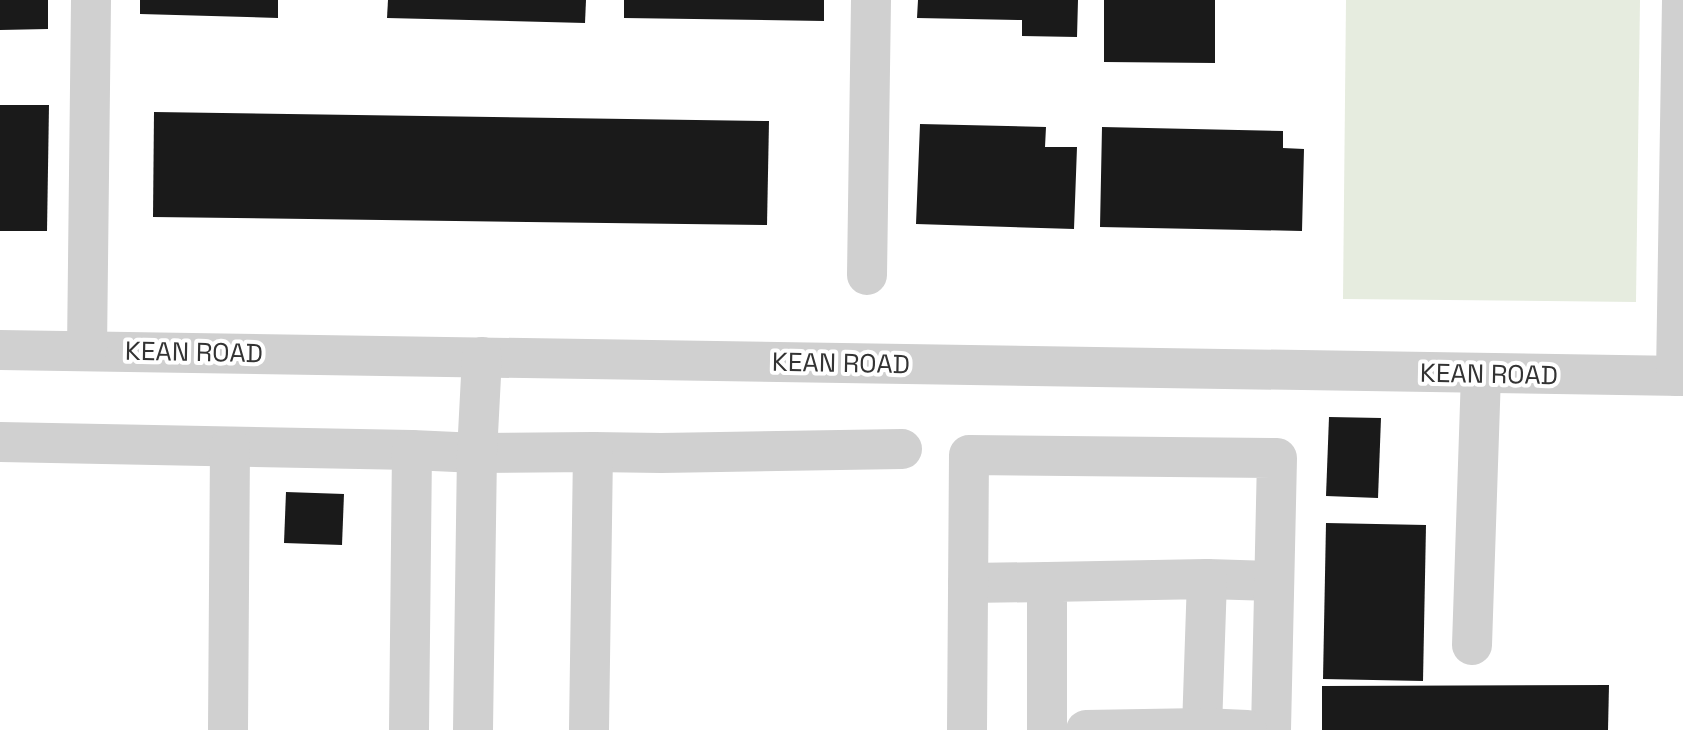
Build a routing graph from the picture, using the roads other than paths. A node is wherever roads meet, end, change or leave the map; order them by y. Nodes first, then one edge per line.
1 (91, 0) edge
2 (871, 0) edge
3 (1682, 0) edge
4 (867, 275) dead end
5 (1680, 284) edge
6 (0, 350) edge
7 (87, 350) junction
8 (482, 357) junction
9 (1481, 374) junction
10 (1680, 376) edge
11 (0, 442) edge
12 (230, 447) junction
13 (902, 449) dead end
14 (412, 450) junction
15 (593, 452) junction
16 (477, 453) junction
17 (1207, 579) junction
18 (1274, 581) junction
19 (1047, 582) junction
20 (968, 583) junction
21 (1472, 645) dead end
22 (1202, 728) edge
23 (228, 730) edge
24 (409, 730) edge
25 (473, 730) edge
26 (589, 730) edge
27 (967, 730) edge
28 (1047, 730) edge
29 (1086, 730) edge
30 (1247, 730) edge
31 (1271, 730) edge

1 - 7 street
2 - 4 street
3 - 5 street
5 - 10 street
6 - 7 street, KEAN ROAD
7 - 8 street, KEAN ROAD
8 - 9 street, KEAN ROAD
8 - 16 street
9 - 10 street, KEAN ROAD
9 - 21 street
11 - 12 street
12 - 14 street
12 - 23 street
13 - 15 street
14 - 16 street
14 - 24 street
15 - 16 street
15 - 26 street
16 - 25 street
17 - 18 street
17 - 19 street
17 - 22 street
18 - 20 street
18 - 31 street
19 - 20 street
19 - 28 street
20 - 27 street
22 - 29 street
22 - 30 street

